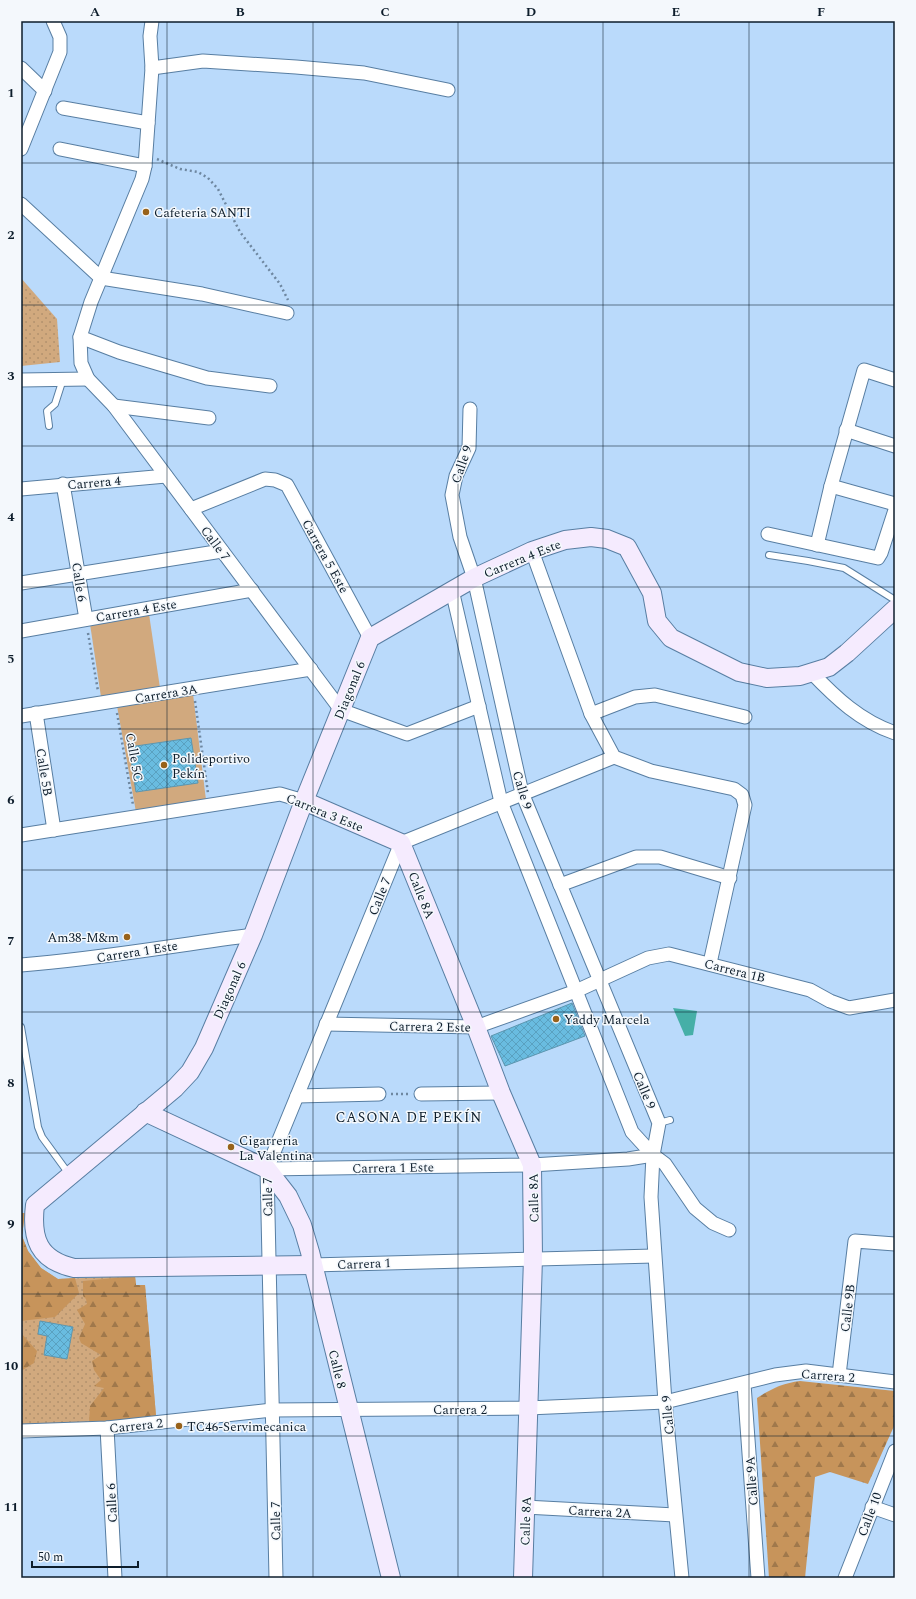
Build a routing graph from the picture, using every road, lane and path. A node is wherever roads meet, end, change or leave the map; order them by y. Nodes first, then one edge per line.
1 (53, 21) edge
2 (152, 21) edge
3 (21, 68) edge
4 (152, 68) junction
5 (448, 90) dead end
6 (45, 91) junction
7 (63, 108) dead end
8 (148, 123) junction
9 (22, 144) edge
10 (60, 150) dead end
11 (146, 160) junction
12 (21, 204) edge
13 (102, 278) junction
14 (286, 313) joint
15 (80, 337) junction
16 (63, 379) junction
17 (88, 379) junction
18 (21, 380) edge
19 (895, 380) edge
20 (270, 386) dead end
21 (114, 406) junction
22 (470, 409) dead end
23 (208, 418) dead end
24 (49, 426) dead end
25 (846, 430) junction
26 (895, 446) edge
27 (166, 476) junction
28 (63, 484) junction
29 (831, 486) junction
30 (21, 489) edge
31 (895, 504) edge
32 (190, 509) junction
33 (895, 510) edge
34 (768, 534) dead end
35 (817, 545) junction
36 (222, 551) junction
37 (532, 551) junction
38 (769, 556) dead end
39 (78, 573) junction
40 (474, 578) junction
41 (21, 583) edge
42 (252, 590) junction
43 (452, 590) junction
44 (895, 600) edge
45 (895, 609) edge
46 (86, 619) junction
47 (21, 631) edge
48 (370, 638) junction
49 (310, 669) junction
50 (811, 672) junction
51 (193, 689) junction
52 (115, 701) junction
53 (100, 703) junction
54 (479, 706) junction
55 (341, 710) junction
56 (36, 713) junction
57 (591, 714) junction
58 (21, 716) edge
59 (745, 717) dead end
60 (895, 733) edge
61 (614, 757) junction
62 (522, 793) junction
63 (304, 801) junction
64 (501, 802) junction
65 (209, 806) junction
66 (135, 817) junction
67 (54, 830) junction
68 (21, 835) edge
69 (401, 843) junction
70 (730, 878) junction
71 (560, 885) junction
72 (253, 935) junction
73 (710, 963) junction
74 (21, 965) edge
75 (600, 981) junction
76 (576, 991) junction
77 (895, 1000) edge
78 (326, 1024) junction
79 (21, 1026) edge
80 (476, 1027) junction
81 (501, 1093) junction
82 (379, 1094) joint
83 (421, 1094) joint
84 (297, 1096) junction
85 (145, 1112) junction
86 (653, 1155) junction
87 (532, 1164) junction
88 (266, 1169) junction
89 (70, 1176) junction
90 (28, 1204) edge
91 (729, 1230) dead end
92 (895, 1244) edge
93 (654, 1256) junction
94 (533, 1258) junction
95 (268, 1265) junction
96 (312, 1265) junction
97 (74, 1268) joint
98 (839, 1374) junction
99 (895, 1382) edge
100 (744, 1384) junction
101 (666, 1402) junction
102 (528, 1408) junction
103 (348, 1409) junction
104 (272, 1410) junction
105 (107, 1428) junction
106 (21, 1431) edge
107 (895, 1451) edge
108 (525, 1507) junction
109 (872, 1507) junction
110 (675, 1515) junction
111 (895, 1515) edge
112 (115, 1578) edge
113 (276, 1578) edge
114 (391, 1578) edge
115 (523, 1578) edge
116 (682, 1578) edge
117 (758, 1578) edge
118 (845, 1578) edge

1 - 6 street
2 - 4 street
3 - 6 street
4 - 5 street
4 - 8 street
6 - 9 street
7 - 8 street
8 - 11 street
10 - 11 street
11 - 13 street
11 - 14 path
12 - 13 street
13 - 14 street
13 - 15 street
15 - 17 street
15 - 20 street
16 - 17 street
16 - 18 street
16 - 24 lane
17 - 21 street, Calle 7
19 - 25 street
21 - 23 street
21 - 27 street, Calle 7
22 - 40 street, Calle 9
25 - 26 street
25 - 29 street
27 - 28 street, Carrera 4
27 - 32 street, Calle 7
28 - 30 street, Carrera 4
28 - 39 street, Calle 6
29 - 31 street
29 - 35 street
32 - 36 street, Calle 7
32 - 48 street, Carrera 5 Este
33 - 35 street
34 - 35 street
36 - 39 street
36 - 42 street, Calle 7
37 - 40 main road, Carrera 4 Este
37 - 50 main road, Carrera 4 Este
37 - 57 street
38 - 44 lane
39 - 41 street
39 - 46 street, Calle 6
40 - 43 main road, Carrera 4 Este
40 - 62 street, Calle 9
42 - 46 street, Carrera 4 Este
42 - 49 street, Calle 7
43 - 48 main road, Carrera 4 Este
43 - 54 street, Calle 9
45 - 50 main road, Carrera 4 Este
46 - 47 street, Carrera 4 Este
46 - 53 path, Calle 6
48 - 55 main road, Diagonal 6
49 - 51 street, Carrera 3A
49 - 55 street, Calle 7
50 - 60 street
51 - 52 street, Carrera 3A
51 - 65 path
52 - 53 street, Carrera 3A
52 - 66 path, Calle 5C
53 - 56 street, Carrera 3A
54 - 55 street
54 - 64 street, Calle 9
55 - 63 main road, Diagonal 6
56 - 58 street, Carrera 3A
56 - 67 street, Calle 5B
57 - 59 street
57 - 61 street
61 - 62 street
61 - 70 street
62 - 64 street
62 - 71 street, Calle 9
63 - 65 street, Carrera 3 Este
63 - 69 main road, Carrera 3 Este
63 - 72 main road, Diagonal 6
64 - 69 street
64 - 76 street, Calle 9
65 - 66 street, Carrera 3 Este
66 - 67 street, Carrera 3 Este
67 - 68 street, Carrera 3 Este
69 - 78 street, Calle 7
69 - 80 main road, Calle 8A
70 - 71 street
70 - 73 street
71 - 75 street, Calle 9
72 - 74 street, Carrera 1 Este
72 - 85 main road, Diagonal 6
73 - 75 street, Carrera 1B
73 - 77 street, Carrera 1B
75 - 76 street, Carrera 1B
75 - 86 street, Calle 9
76 - 80 street, Carrera 2 Este
76 - 86 street, Calle 9
78 - 80 street, Carrera 2 Este
78 - 84 street, Calle 7
79 - 89 lane
80 - 81 main road, Calle 8A
81 - 83 street
81 - 87 main road, Calle 8A
82 - 83 path
82 - 84 street
84 - 88 street, Calle 7
85 - 88 main road, Carrera 1 Este
85 - 89 main road, Diagonal 6
86 - 87 street, Carrera 1 Este
86 - 91 street
86 - 93 street, Calle 9
87 - 88 street, Carrera 1 Este
87 - 94 main road, Calle 8A
88 - 95 street, Calle 7
88 - 96 main road, Calle 8
89 - 90 main road, Diagonal 6
90 - 97 main road, Diagonal 6
92 - 98 street, Calle 9B
93 - 94 street, Carrera 1
93 - 101 street, Calle 9
94 - 96 street, Carrera 1
94 - 102 main road, Calle 8A
95 - 96 main road, Carrera 1
95 - 97 main road, Carrera 1
95 - 104 street, Calle 7
96 - 103 main road, Calle 8
98 - 99 street, Carrera 2
98 - 100 street, Carrera 2
100 - 101 street, Carrera 2
100 - 117 street, Calle 9A
101 - 102 street, Carrera 2
101 - 110 street, Calle 9
102 - 103 street, Carrera 2
102 - 108 main road, Calle 8A
103 - 104 street, Carrera 2
103 - 114 main road, Calle 8
104 - 105 street, Carrera 2
104 - 113 street, Calle 7
105 - 106 street, Carrera 2
105 - 112 street, Calle 6
107 - 109 street, Calle 10
108 - 110 street, Carrera 2A
108 - 115 main road, Calle 8A
109 - 111 street
109 - 118 street, Calle 10
110 - 116 street, Calle 9

